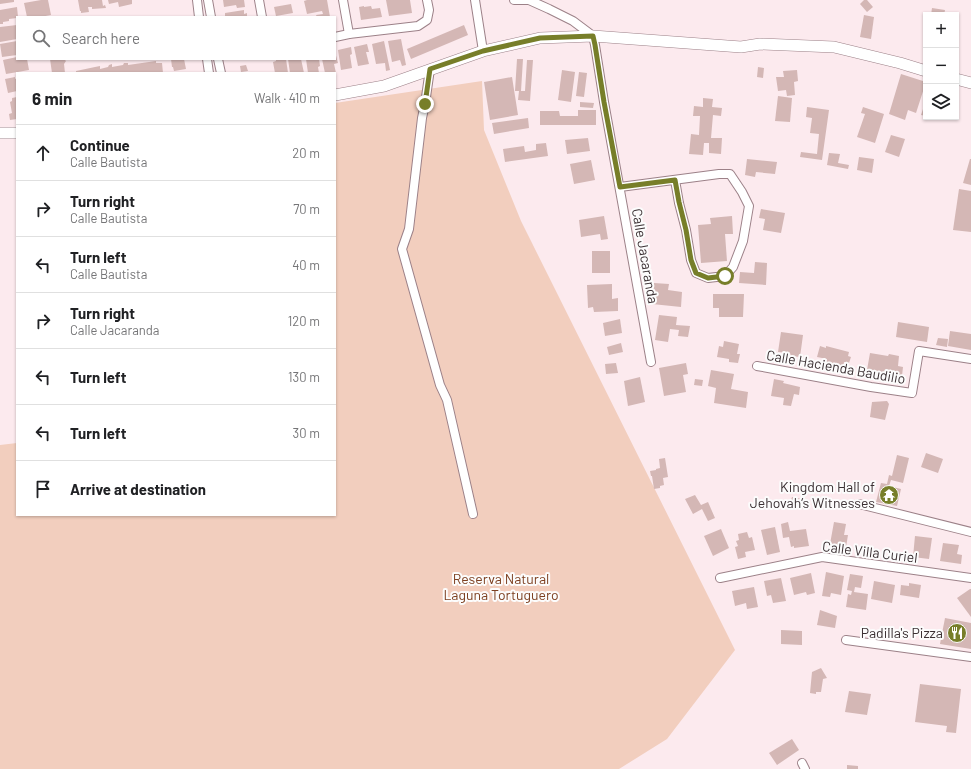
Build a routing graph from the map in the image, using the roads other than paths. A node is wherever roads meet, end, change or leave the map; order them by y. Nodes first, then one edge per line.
1 (197, 0) edge
2 (208, 0) edge
3 (259, 0) edge
4 (343, 0) edge
5 (427, 0) edge
6 (475, 0) edge
7 (514, 0) edge
8 (200, 16) edge
9 (211, 16) edge
10 (262, 16) edge
11 (349, 34) junction
12 (593, 36) junction
13 (336, 37) edge
14 (483, 51) junction
15 (207, 60) edge
16 (218, 60) edge
17 (430, 69) junction
18 (923, 70) edge
19 (209, 72) edge
20 (221, 72) edge
21 (959, 80) edge
22 (971, 83) edge
23 (336, 95) edge
24 (0, 133) edge
25 (16, 133) edge
26 (675, 180) junction
27 (620, 187) junction
28 (971, 359) edge
29 (651, 362) dead end
30 (757, 366) dead end
31 (859, 504) dead end
32 (473, 514) dead end
33 (971, 532) edge
34 (720, 578) dead end
35 (971, 578) edge
36 (846, 640) dead end
37 (971, 657) edge

1 - 8 street
2 - 9 street
3 - 10 street
4 - 11 street
5 - 11 street
6 - 14 street
7 - 12 street
11 - 13 street
12 - 14 street
12 - 18 street
12 - 27 street, Calle Jacaranda
14 - 17 street
15 - 19 street
16 - 20 street
17 - 23 street
17 - 32 street
21 - 22 street
24 - 25 street
26 - 26 street
26 - 27 street
27 - 29 street, Calle Jacaranda
28 - 30 street, Calle Hacienda Baudilio
31 - 33 street
34 - 35 street, Calle Villa Curiel
36 - 37 street

